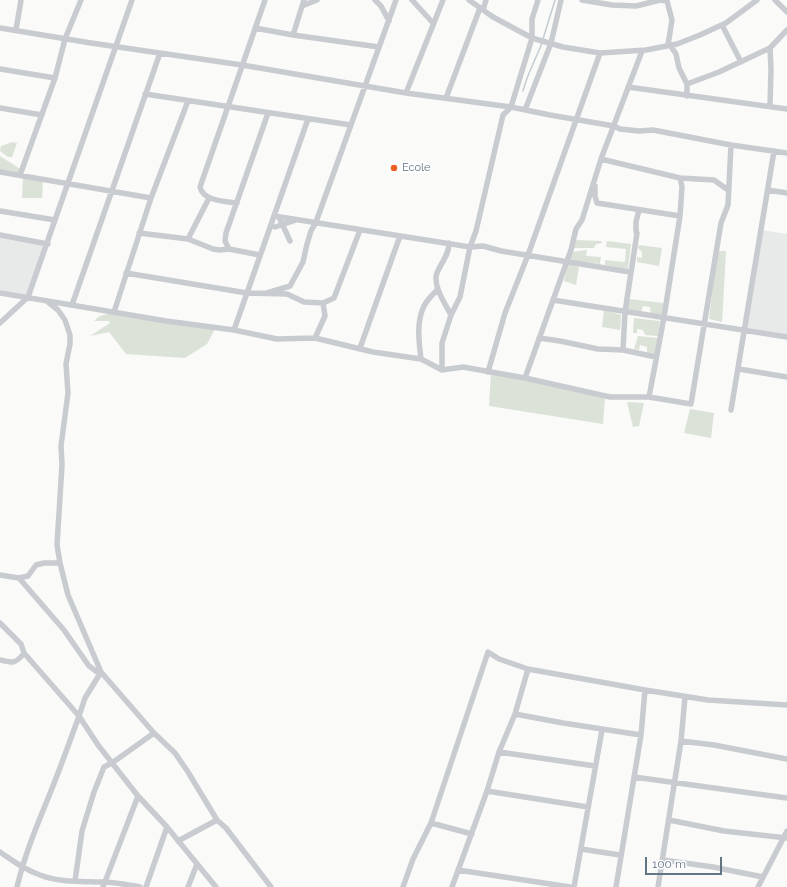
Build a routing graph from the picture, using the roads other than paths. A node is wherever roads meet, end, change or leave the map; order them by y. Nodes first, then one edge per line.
1 (21, 0) edge
2 (80, 0) edge
3 (132, 0) edge
4 (265, 0) edge
5 (317, 0) edge
6 (375, 0) edge
7 (396, 0) edge
8 (412, 0) edge
9 (443, 0) edge
10 (469, 0) edge
11 (486, 0) edge
12 (538, 0) edge
13 (562, 0) edge
14 (582, 0) edge
15 (659, 0) edge
16 (758, 0) edge
17 (775, 0) edge
18 (303, 3) edge
19 (482, 9) junction
20 (787, 12) edge
21 (389, 22) junction
22 (433, 23) junction
23 (722, 25) junction
24 (0, 28) edge
25 (255, 28) junction
26 (16, 30) junction
27 (787, 30) edge
28 (293, 35) junction
29 (532, 38) junction
30 (65, 39) junction
31 (551, 43) junction
32 (669, 45) junction
33 (117, 46) junction
34 (378, 47) junction
35 (770, 48) junction
36 (642, 51) junction
37 (160, 53) junction
38 (600, 53) junction
39 (741, 62) junction
40 (242, 65) junction
41 (0, 69) edge
42 (55, 78) junction
43 (687, 84) junction
44 (365, 86) junction
45 (628, 87) junction
46 (406, 93) junction
47 (145, 94) junction
48 (687, 96) junction
49 (446, 98) junction
50 (188, 101) junction
51 (227, 106) junction
52 (770, 106) junction
53 (511, 107) junction
54 (0, 108) edge
55 (787, 109) edge
56 (525, 110) junction
57 (268, 113) junction
58 (42, 115) junction
59 (308, 119) junction
60 (576, 119) junction
61 (351, 125) junction
62 (614, 126) junction
63 (731, 145) junction
64 (774, 151) junction
65 (787, 152) edge
66 (601, 159) junction
67 (0, 172) edge
68 (20, 175) junction
69 (596, 175) junction
70 (680, 178) junction
71 (69, 183) junction
72 (113, 190) junction
73 (728, 190) junction
74 (768, 190) junction
75 (787, 193) edge
76 (151, 198) junction
77 (209, 198) junction
78 (236, 204) junction
79 (639, 210) junction
80 (0, 211) edge
81 (277, 216) junction
82 (680, 216) junction
83 (55, 220) junction
84 (298, 220) junction
85 (316, 222) junction
86 (283, 224) junction
87 (275, 227) dead end
88 (360, 230) junction
89 (139, 233) junction
90 (0, 235) edge
91 (400, 236) junction
92 (188, 239) junction
93 (290, 240) dead end
94 (449, 243) junction
95 (48, 244) junction
96 (470, 247) junction
97 (229, 249) junction
98 (260, 255) junction
99 (528, 255) junction
100 (566, 262) junction
101 (630, 272) junction
102 (126, 273) junction
103 (438, 289) junction
104 (0, 292) edge
105 (247, 293) junction
106 (267, 293) junction
107 (28, 297) junction
108 (46, 300) junction
109 (553, 300) junction
110 (323, 303) junction
111 (72, 305) junction
112 (114, 312) junction
113 (625, 312) junction
114 (451, 315) junction
115 (664, 317) junction
116 (0, 323) edge
117 (704, 323) junction
118 (234, 330) junction
119 (745, 331) junction
120 (787, 337) edge
121 (315, 338) junction
122 (539, 338) junction
123 (360, 348) junction
124 (623, 350) junction
125 (656, 357) junction
126 (421, 359) junction
127 (739, 369) junction
128 (442, 370) junction
129 (488, 372) junction
130 (787, 377) edge
131 (525, 378) junction
132 (649, 397) junction
133 (731, 410) dead end
134 (60, 563) junction
135 (0, 575) edge
136 (19, 578) junction
137 (0, 623) edge
138 (24, 653) junction
139 (0, 660) edge
140 (528, 669) junction
141 (100, 673) junction
142 (645, 690) junction
143 (685, 697) junction
144 (787, 706) edge
145 (515, 714) junction
146 (80, 716) junction
147 (602, 730) junction
148 (154, 733) junction
149 (641, 735) junction
150 (681, 741) junction
151 (499, 752) junction
152 (787, 759) edge
153 (112, 763) junction
154 (595, 766) junction
155 (634, 777) junction
156 (675, 782) junction
157 (487, 791) junction
158 (138, 796) junction
159 (787, 798) edge
160 (588, 807) junction
161 (217, 820) junction
162 (669, 820) junction
163 (431, 823) junction
164 (167, 827) junction
165 (787, 831) edge
166 (472, 834) junction
167 (785, 838) edge
168 (178, 840) junction
169 (581, 849) junction
170 (0, 852) edge
171 (620, 855) junction
172 (663, 860) junction
173 (197, 864) junction
174 (22, 867) junction
175 (458, 870) junction
176 (763, 877) junction
177 (75, 881) junction
178 (104, 884) edge
179 (18, 887) edge
180 (140, 887) edge
181 (146, 887) edge
182 (188, 887) edge
183 (216, 887) edge
184 (271, 887) edge
185 (403, 887) edge
186 (452, 887) edge
187 (570, 887) edge
188 (574, 887) edge
189 (616, 887) edge
190 (658, 887) edge
191 (758, 887) edge

1 - 26 street
2 - 30 street
3 - 33 street
4 - 25 street
5 - 18 street
6 - 21 street
7 - 21 street
8 - 22 street
9 - 22 street
10 - 19 street
11 - 19 street
12 - 29 street
13 - 31 street
14 - 15 street
15 - 32 street
16 - 23 street
17 - 20 street
18 - 28 street
19 - 29 street
19 - 49 street
21 - 34 street
22 - 46 street
23 - 32 street
23 - 39 street
24 - 26 street
25 - 28 street
25 - 40 street
26 - 30 street
27 - 35 street
28 - 34 street
29 - 31 street
29 - 53 street
30 - 33 street
30 - 42 street
31 - 38 street
31 - 56 street
32 - 36 street
32 - 43 street
33 - 37 street
33 - 71 street
34 - 44 street
35 - 39 street
35 - 52 street
36 - 38 street
36 - 45 street
37 - 40 street
37 - 47 street
38 - 60 street
39 - 43 street
40 - 44 street
40 - 51 street
41 - 42 street
42 - 58 street
43 - 48 street
44 - 46 street
44 - 61 street
45 - 48 street
45 - 62 street
46 - 49 street
47 - 50 street
47 - 72 street
48 - 52 street
49 - 53 street
50 - 51 street
50 - 76 street
51 - 57 street
51 - 77 street
52 - 55 street
53 - 56 street
53 - 96 street
54 - 58 street
56 - 60 street
57 - 59 street
57 - 78 street
58 - 68 street
59 - 61 street
59 - 81 street
60 - 62 street
60 - 99 street
61 - 85 street
62 - 63 street
62 - 66 street
63 - 64 street
63 - 73 street
64 - 65 street
64 - 74 street
66 - 69 street
66 - 70 street
67 - 68 street
68 - 71 street
69 - 79 street
69 - 100 street
70 - 73 street
70 - 82 street
71 - 72 street
71 - 83 street
72 - 76 street
72 - 111 street
73 - 117 street
74 - 75 street
74 - 119 street
76 - 89 street
77 - 78 street
77 - 92 street
78 - 97 street
79 - 82 street
79 - 101 street
80 - 83 street
81 - 84 street
81 - 86 street
81 - 98 street
82 - 115 street
83 - 95 street
84 - 85 street
84 - 86 street
85 - 88 street
85 - 106 street
86 - 87 street
86 - 93 street
88 - 91 street
88 - 110 street
89 - 92 street
89 - 102 street
90 - 95 street
91 - 94 street
91 - 123 street
92 - 97 street
94 - 96 street
94 - 103 street
95 - 107 street
96 - 99 street
96 - 114 street
97 - 98 street
98 - 105 street
99 - 100 street
99 - 129 street
100 - 101 street
100 - 109 street
101 - 113 street
102 - 105 street
102 - 112 street
103 - 114 street
103 - 126 street
104 - 107 street
105 - 106 street
105 - 118 street
106 - 110 street
107 - 108 street
107 - 116 street
108 - 111 street
108 - 134 street
109 - 113 street
109 - 122 street
110 - 121 street
111 - 112 street
112 - 118 street
113 - 115 street
113 - 124 street
114 - 128 street
115 - 117 street
115 - 125 street
117 - 119 street
117 - 132 street
118 - 121 street
119 - 120 street
119 - 127 street
121 - 123 street
122 - 124 street
122 - 131 street
123 - 126 street
124 - 125 street
125 - 132 street
126 - 128 street
127 - 130 street
127 - 133 street
128 - 129 street
129 - 131 street
131 - 132 street
134 - 136 street
134 - 141 street
135 - 136 street
136 - 141 street
137 - 138 street
138 - 139 street
138 - 146 street
140 - 142 street
140 - 145 street
140 - 163 street
141 - 146 street
141 - 148 street
142 - 143 street
142 - 149 street
143 - 144 street
143 - 150 street
145 - 147 street
145 - 151 street
146 - 153 street
146 - 174 street
147 - 149 street
147 - 154 street
148 - 153 street
148 - 161 street
149 - 155 street
150 - 152 street
150 - 156 street
151 - 154 street
151 - 157 street
153 - 158 street
153 - 177 street
154 - 160 street
155 - 156 street
155 - 171 street
156 - 159 street
156 - 162 street
157 - 160 street
157 - 166 street
158 - 164 street
158 - 178 street
160 - 169 street
161 - 168 street
161 - 184 street
162 - 167 street
162 - 172 street
163 - 166 street
163 - 185 street
164 - 168 street
164 - 181 street
165 - 167 street
166 - 175 street
167 - 176 street
168 - 173 street
169 - 171 street
169 - 188 street
170 - 174 street
171 - 189 street
172 - 176 street
172 - 190 street
173 - 182 street
173 - 183 street
174 - 177 street
174 - 179 street
175 - 186 street
175 - 187 street
176 - 191 street
177 - 178 street
178 - 180 street

